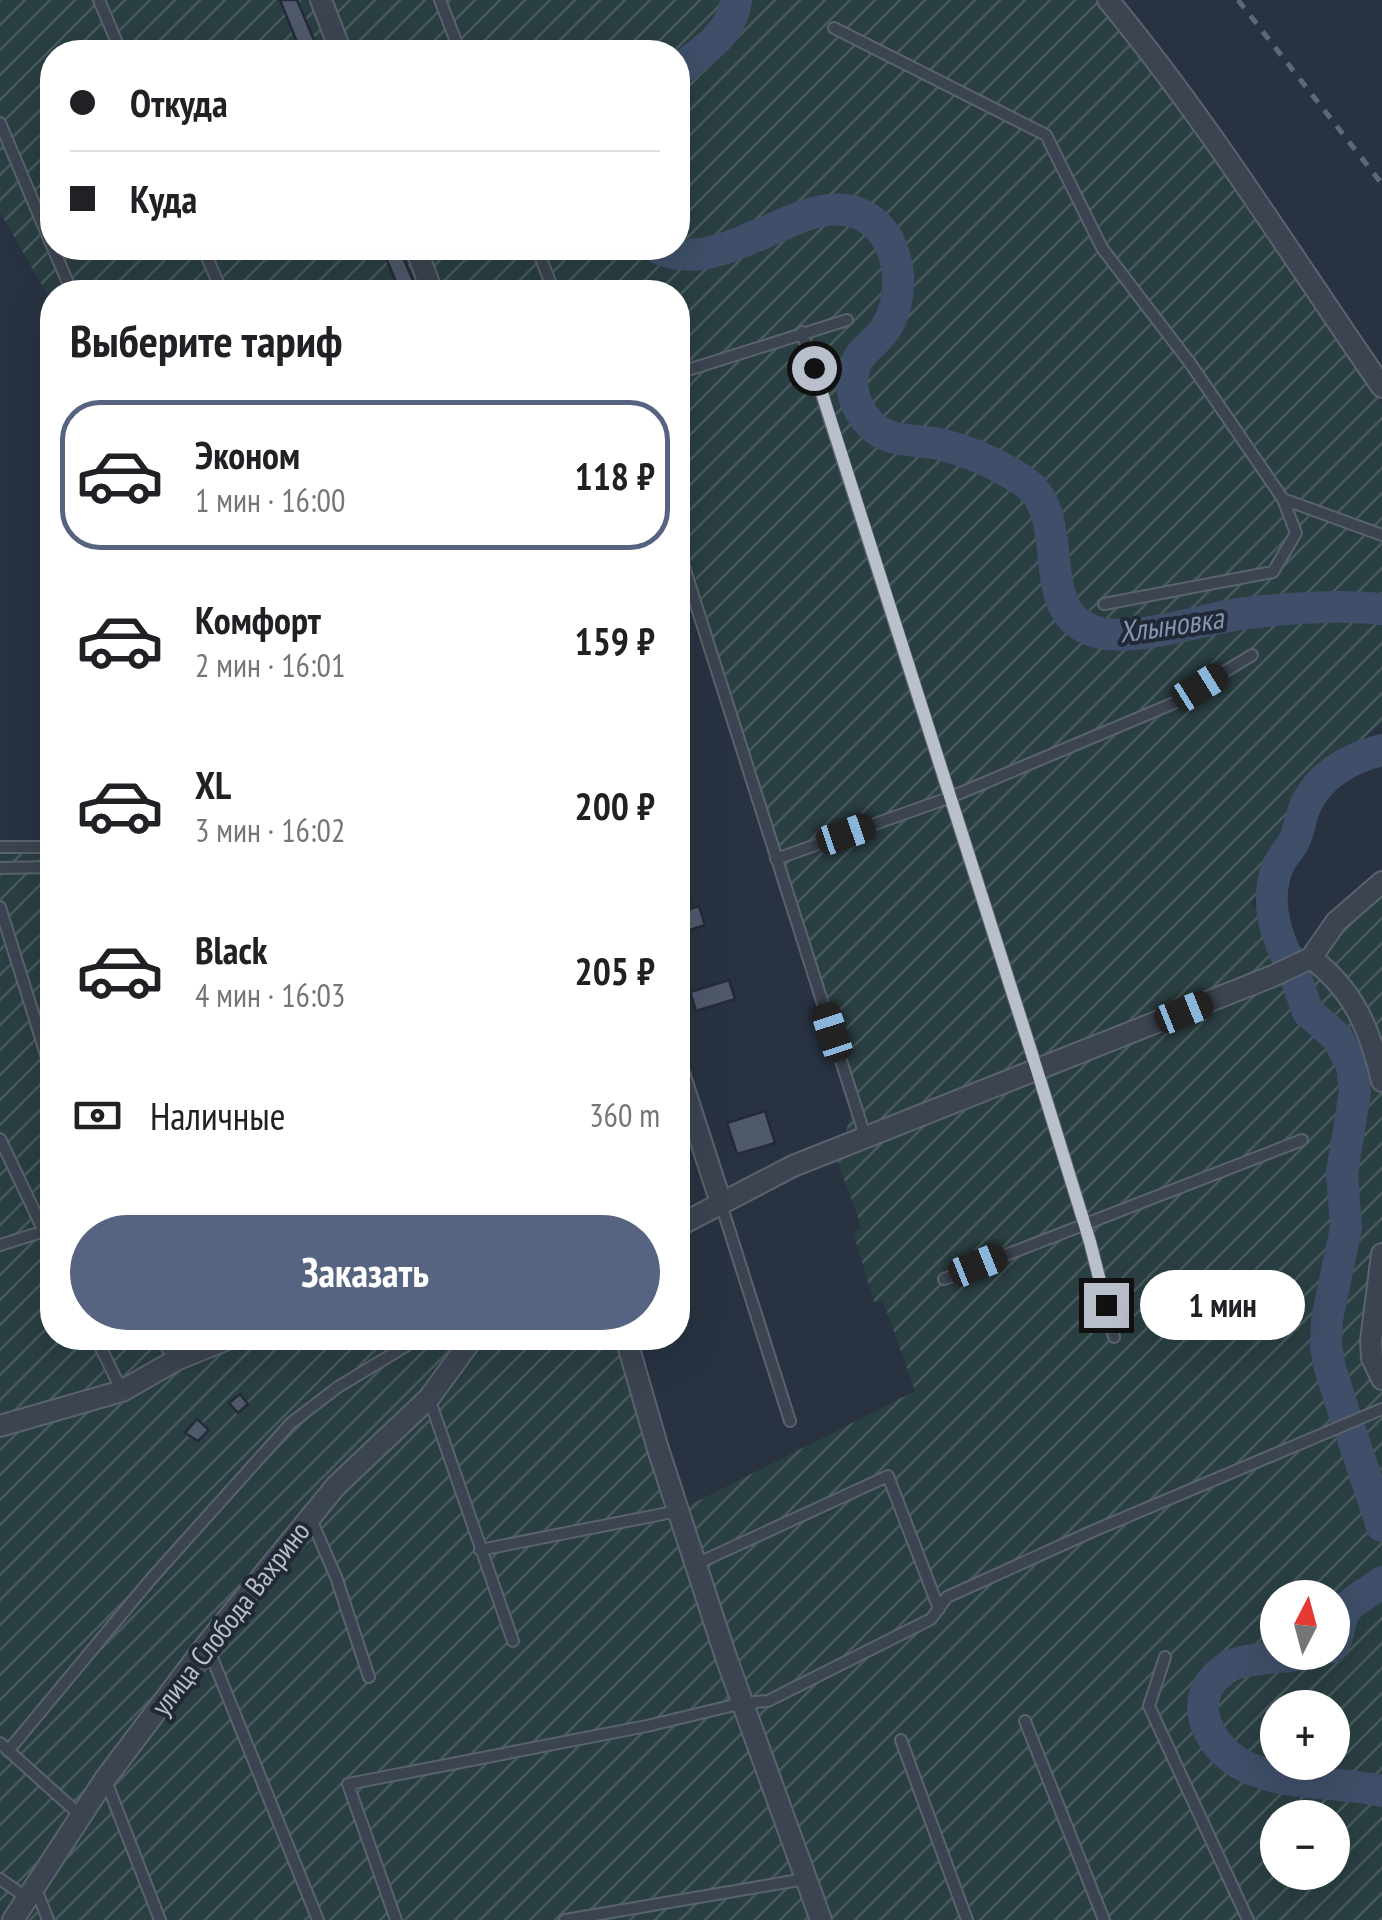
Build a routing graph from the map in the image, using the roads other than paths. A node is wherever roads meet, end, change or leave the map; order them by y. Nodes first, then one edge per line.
1 (99, 0) edge
2 (320, 0) edge
3 (440, 0) edge
4 (1108, 0) edge
5 (834, 28) dead end
6 (116, 40) edge
7 (336, 40) edge
8 (455, 40) edge
9 (0, 124) edge
10 (40, 217) edge
11 (846, 320) dead end
12 (802, 332) junction
13 (690, 368) edge
14 (1382, 387) edge
15 (1283, 499) junction
16 (1382, 535) edge
17 (690, 586) edge
18 (1104, 604) dead end
19 (1252, 655) dead end
20 (951, 797) junction
21 (0, 847) edge
22 (40, 847) edge
23 (776, 859) junction
24 (40, 866) edge
25 (0, 868) edge
26 (1382, 882) edge
27 (0, 908) edge
28 (1311, 958) junction
29 (40, 1036) edge
30 (1037, 1070) junction
31 (1382, 1081) edge
32 (690, 1107) edge
33 (865, 1136) junction
34 (0, 1139) edge
35 (1302, 1140) dead end
36 (721, 1204) junction
37 (690, 1220) edge
38 (40, 1221) edge
39 (1082, 1223) junction
40 (40, 1233) edge
41 (0, 1245) edge
42 (1382, 1254) edge
43 (944, 1279) dead end
44 (1114, 1337) dead end
45 (102, 1350) edge
46 (169, 1350) edge
47 (201, 1350) edge
48 (399, 1350) edge
49 (461, 1350) edge
50 (630, 1350) edge
51 (1377, 1357) edge
52 (176, 1360) junction
53 (1382, 1379) edge
54 (122, 1391) junction
55 (429, 1398) junction
56 (1382, 1409) edge
57 (790, 1421) dead end
58 (0, 1426) edge
59 (678, 1511) junction
60 (310, 1518) junction
61 (480, 1550) junction
62 (696, 1564) junction
63 (938, 1609) junction
64 (512, 1642) dead end
65 (207, 1644) junction
66 (1165, 1657) dead end
67 (370, 1677) dead end
68 (743, 1704) junction
69 (1026, 1721) dead end
70 (901, 1740) dead end
71 (4, 1747) edge
72 (105, 1780) junction
73 (81, 1816) junction
74 (0, 1879) edge
75 (806, 1879) junction
76 (31, 1892) junction
77 (13, 1920) edge
78 (48, 1920) edge
79 (160, 1920) edge
80 (318, 1920) edge
81 (396, 1920) edge
82 (565, 1920) edge
83 (821, 1920) edge
84 (968, 1920) edge
85 (1104, 1920) edge
86 (1248, 1920) edge

1 - 6 lane
2 - 7 street
3 - 8 lane
4 - 14 street
5 - 15 lane
9 - 10 lane
11 - 12 lane
12 - 13 lane
12 - 20 lane
15 - 16 lane
15 - 18 lane
17 - 23 lane
19 - 20 lane
20 - 23 lane
20 - 30 lane
21 - 22 lane
23 - 33 lane
24 - 25 lane
26 - 28 street
27 - 29 lane
28 - 30 street
28 - 31 street
30 - 33 street
30 - 39 lane
32 - 36 street
33 - 36 street
34 - 38 lane
35 - 39 lane
36 - 37 street
36 - 57 lane
39 - 43 lane
39 - 44 lane
40 - 41 lane
42 - 51 street
45 - 54 lane
46 - 52 lane
47 - 52 street
48 - 71 lane
49 - 55 street, улица Слобода Вахрино
50 - 59 street
51 - 53 street
52 - 54 street
54 - 58 street
55 - 60 street, улица Слобода Вахрино
55 - 61 lane
56 - 63 lane
59 - 61 lane
59 - 62 street
60 - 65 street, улица Слобода Вахрино
60 - 67 lane
61 - 64 lane
62 - 63 lane
62 - 68 street
63 - 68 lane
65 - 72 street, улица Слобода Вахрино
65 - 80 lane
66 - 86 lane
68 - 75 street
68 - 81 lane
69 - 85 lane
70 - 84 lane
71 - 73 lane
72 - 73 street, улица Слобода Вахрино
72 - 79 lane
73 - 76 street, улица Слобода Вахрино
74 - 76 lane
75 - 82 lane
75 - 83 street
76 - 77 street, улица Слобода Вахрино
76 - 78 lane

